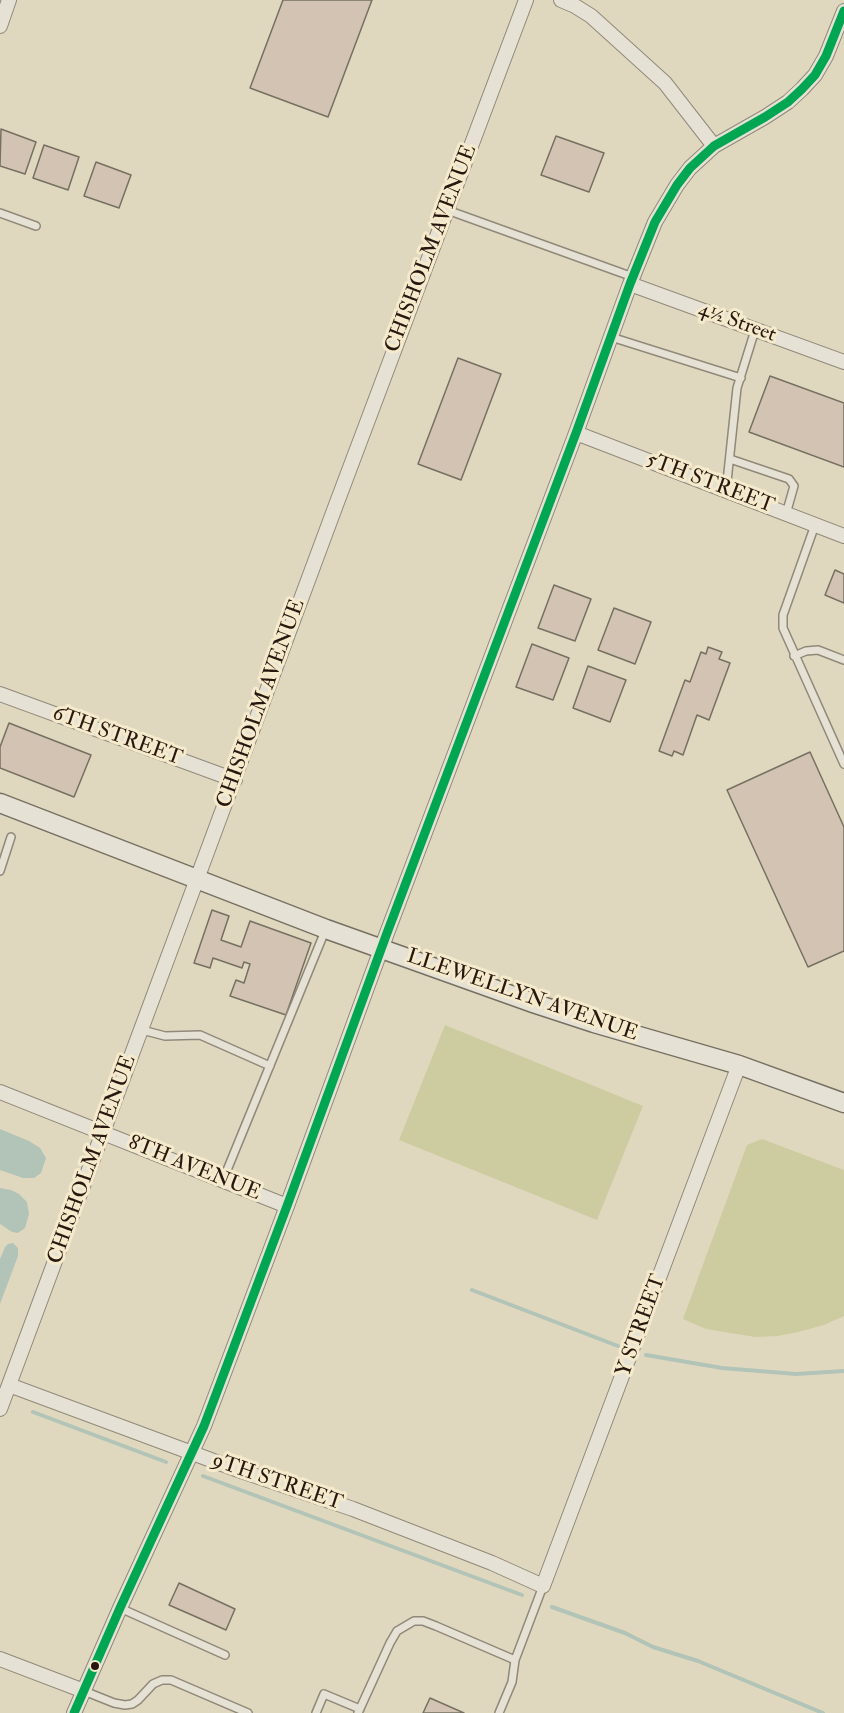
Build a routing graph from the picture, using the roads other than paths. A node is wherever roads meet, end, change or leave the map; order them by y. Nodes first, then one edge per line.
1 (9, 0) edge
2 (526, 0) edge
3 (561, 0) edge
4 (844, 11) edge
5 (0, 26) edge
6 (714, 146) junction
7 (447, 210) junction
8 (0, 213) edge
9 (36, 226) dead end
10 (632, 281) junction
11 (755, 330) junction
12 (611, 337) junction
13 (844, 362) edge
14 (741, 378) junction
15 (576, 433) junction
16 (730, 459) junction
17 (726, 491) junction
18 (786, 514) junction
19 (815, 525) junction
20 (844, 536) edge
21 (794, 656) junction
22 (844, 660) edge
23 (0, 694) edge
24 (844, 764) edge
25 (235, 780) junction
26 (0, 803) edge
27 (11, 837) dead end
28 (0, 871) edge
29 (198, 878) junction
30 (326, 929) junction
31 (382, 948) junction
32 (142, 1029) junction
33 (739, 1065) junction
34 (270, 1066) junction
35 (0, 1092) edge
36 (844, 1103) edge
37 (104, 1132) junction
38 (223, 1180) junction
39 (287, 1206) junction
40 (6, 1382) edge
41 (0, 1409) edge
42 (191, 1453) junction
43 (543, 1586) junction
44 (120, 1608) junction
45 (225, 1654) dead end
46 (0, 1659) edge
47 (514, 1660) junction
48 (84, 1690) junction
49 (359, 1711) edge
50 (74, 1713) edge
51 (248, 1713) edge
52 (316, 1713) edge
53 (499, 1713) edge

1 - 5 street
2 - 7 street, CHISHOLM AVENUE
3 - 6 street
4 - 6 street
6 - 10 street
7 - 10 lane
7 - 25 street, CHISHOLM AVENUE
8 - 9 lane
10 - 11 street, 4½ Street
10 - 12 street
11 - 13 street, 4½ Street
11 - 14 lane
12 - 14 lane
12 - 15 street
14 - 16 lane
15 - 17 street, 5TH STREET
15 - 31 street
16 - 17 lane
16 - 18 lane
17 - 18 street, 5TH STREET
18 - 19 street, 5TH STREET
19 - 20 street, 5TH STREET
19 - 21 lane
21 - 22 lane
21 - 24 lane
23 - 25 street, 6TH STREET
25 - 29 street, CHISHOLM AVENUE
26 - 29 street, LLEWELLYN AVENUE
27 - 28 lane
29 - 30 street, LLEWELLYN AVENUE
29 - 32 street, CHISHOLM AVENUE
30 - 31 street, LLEWELLYN AVENUE
30 - 34 lane
31 - 33 street, LLEWELLYN AVENUE
31 - 39 street
32 - 34 lane
32 - 37 street, CHISHOLM AVENUE
33 - 36 street, LLEWELLYN AVENUE
33 - 43 street, Y STREET
34 - 38 lane
35 - 37 street, 8TH AVENUE
37 - 38 street, 8TH AVENUE
37 - 40 street, CHISHOLM AVENUE
38 - 39 street, 8TH AVENUE
39 - 42 street
40 - 41 street, CHISHOLM AVENUE
40 - 42 street, 9TH STREET
42 - 43 street, 9TH STREET
42 - 44 street
43 - 47 lane
44 - 45 lane
44 - 48 street
46 - 48 street
47 - 49 lane
47 - 53 lane
48 - 50 street
48 - 51 lane
49 - 52 lane

